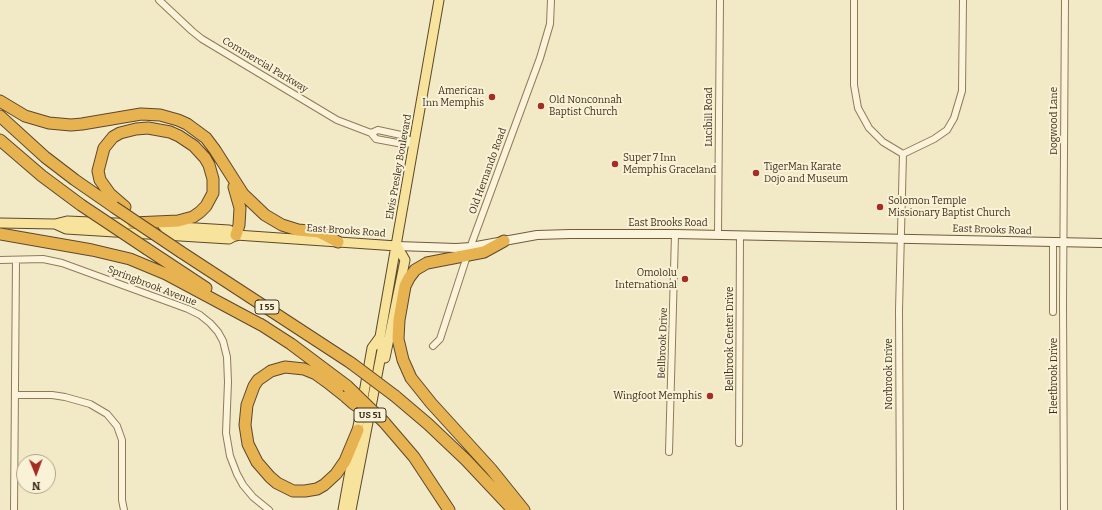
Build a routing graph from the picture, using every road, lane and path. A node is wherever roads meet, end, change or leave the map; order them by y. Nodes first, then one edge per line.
1 (159, 0) edge
2 (440, 0) edge
3 (551, 0) edge
4 (720, 0) edge
5 (854, 0) edge
6 (963, 0) edge
7 (1065, 0) edge
8 (0, 101) edge
9 (0, 116) edge
10 (0, 140) edge
11 (414, 143) junction
12 (903, 154) junction
13 (224, 165) junction
14 (120, 207) junction
15 (0, 223) edge
16 (55, 224) junction
17 (129, 224) junction
18 (0, 234) edge
19 (676, 234) junction
20 (718, 234) junction
21 (236, 235) junction
22 (740, 235) junction
23 (901, 238) junction
24 (504, 241) joint
25 (338, 242) junction
26 (1053, 242) junction
27 (1064, 243) junction
28 (1102, 243) edge
29 (397, 246) junction
30 (469, 251) junction
31 (0, 260) edge
32 (16, 260) junction
33 (1053, 261) junction
34 (1064, 261) junction
35 (1053, 312) dead end
36 (392, 323) junction
37 (265, 327) junction
38 (380, 337) junction
39 (433, 346) dead end
40 (408, 372) junction
41 (347, 392) junction
42 (15, 395) junction
43 (374, 395) junction
44 (358, 430) junction
45 (739, 443) dead end
46 (669, 452) dead end
47 (14, 510) edge
48 (124, 510) edge
49 (270, 510) edge
50 (344, 510) edge
51 (351, 510) edge
52 (450, 510) edge
53 (513, 510) edge
54 (524, 510) edge
55 (900, 510) edge
56 (1064, 510) edge

1 - 11 street, Commercial Parkway
2 - 11 main road, Elvis Presley Boulevard / US 51
3 - 30 street, Old Hernando Road
4 - 20 street, Lucibill Road
5 - 12 street
6 - 12 street
7 - 27 street, Dogwood Lane
8 - 13 highway
9 - 14 highway
10 - 37 highway, I 55, bridge
11 - 29 main road, Elvis Presley Boulevard / US 51
12 - 23 street, Norbrook Drive
13 - 21 highway
13 - 25 highway
14 - 17 highway
14 - 53 highway, I 55, bridge
15 - 16 main road, East Brooks Road
16 - 17 main road, East Brooks Road
16 - 21 main road, East Brooks Road
17 - 21 main road, East Brooks Road
18 - 37 highway
19 - 20 main road, East Brooks Road
19 - 24 main road, East Brooks Road
19 - 46 street, Bellbrook Drive
20 - 22 main road, East Brooks Road
21 - 25 main road, East Brooks Road
22 - 23 main road, East Brooks Road
22 - 45 street, Bellbrook Center Drive
23 - 26 main road, East Brooks Road
23 - 55 street, Norbrook Drive
24 - 30 highway
25 - 29 main road, East Brooks Road
26 - 27 main road, East Brooks Road
26 - 33 street
27 - 28 main road, East Brooks Road
27 - 34 street, Fleetbrook Drive
29 - 30 main road, East Brooks Road
29 - 36 main road
29 - 38 main road, Elvis Presley Boulevard / US 51
30 - 39 street, Old Hernando Road
30 - 40 highway
31 - 32 street, Springbrook Avenue
32 - 42 street
32 - 49 street, Springbrook Avenue
33 - 34 street
33 - 35 street
34 - 56 street, Fleetbrook Drive
36 - 40 highway
36 - 43 main road
37 - 41 highway, I 55
38 - 43 main road, Elvis Presley Boulevard / US 51
38 - 44 main road, Elvis Presley Boulevard / US 51
40 - 54 highway
41 - 44 highway
41 - 52 highway, I 55, bridge
42 - 47 street
42 - 48 street
43 - 51 main road, Elvis Presley Boulevard / US 51
44 - 50 main road, Elvis Presley Boulevard / US 51

